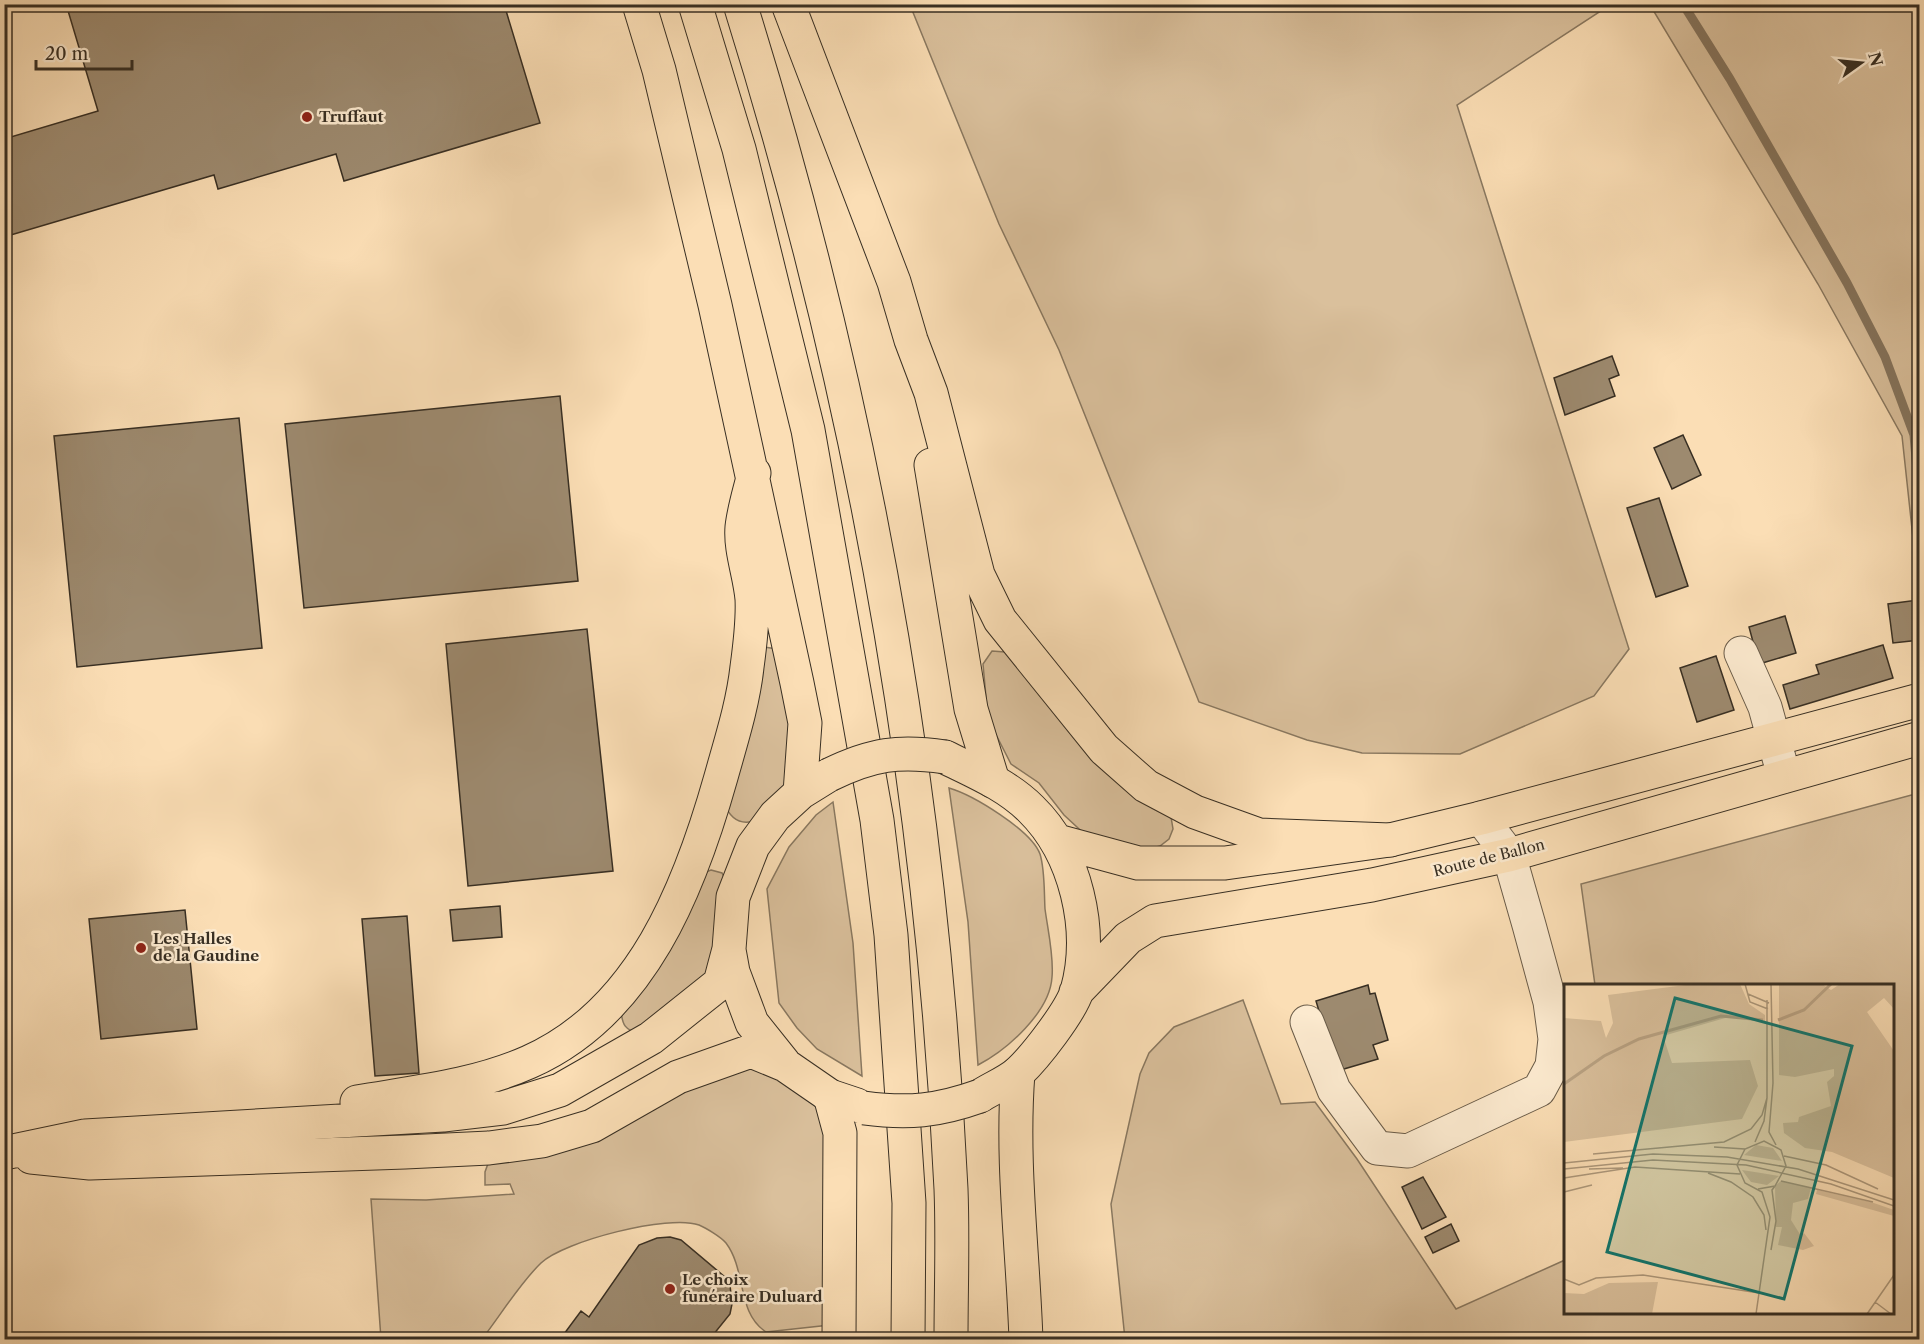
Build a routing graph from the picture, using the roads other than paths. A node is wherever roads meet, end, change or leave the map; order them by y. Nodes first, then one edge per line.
1 (639, 4) edge
2 (695, 4) edge
3 (740, 4) edge
4 (788, 4) edge
5 (911, 340) junction
6 (754, 473) junction
7 (1741, 653) dead end
8 (1920, 700) edge
9 (1920, 738) edge
10 (1774, 739) junction
11 (1784, 776) junction
12 (993, 781) junction
13 (800, 793) junction
14 (1481, 818) junction
15 (1390, 840) junction
16 (1057, 841) junction
17 (1509, 855) junction
18 (729, 949) junction
19 (1076, 992) junction
20 (1307, 1022) dead end
21 (785, 1065) junction
22 (1018, 1073) junction
23 (830, 1096) junction
24 (199, 1128) junction
25 (4, 1153) edge
26 (839, 1340) edge
27 (908, 1340) edge
28 (951, 1340) edge
29 (1026, 1340) edge

1 - 6 main road
2 - 27 main road
3 - 28 main road
4 - 5 main road
5 - 12 main road
5 - 15 main road
6 - 13 main road
6 - 24 main road
7 - 10 lane
8 - 10 main road
9 - 11 main road, Route de Ballon
10 - 11 lane
10 - 14 main road
11 - 17 main road, Route de Ballon
12 - 13 main road, bridge
12 - 16 main road
13 - 18 main road
14 - 15 main road
14 - 17 lane
15 - 16 main road
16 - 19 main road
17 - 19 main road, Route de Ballon
17 - 20 lane
18 - 21 main road
18 - 24 main road
19 - 22 main road
21 - 23 main road
21 - 25 main road
22 - 23 main road, bridge
22 - 29 main road
23 - 26 main road
24 - 25 main road

